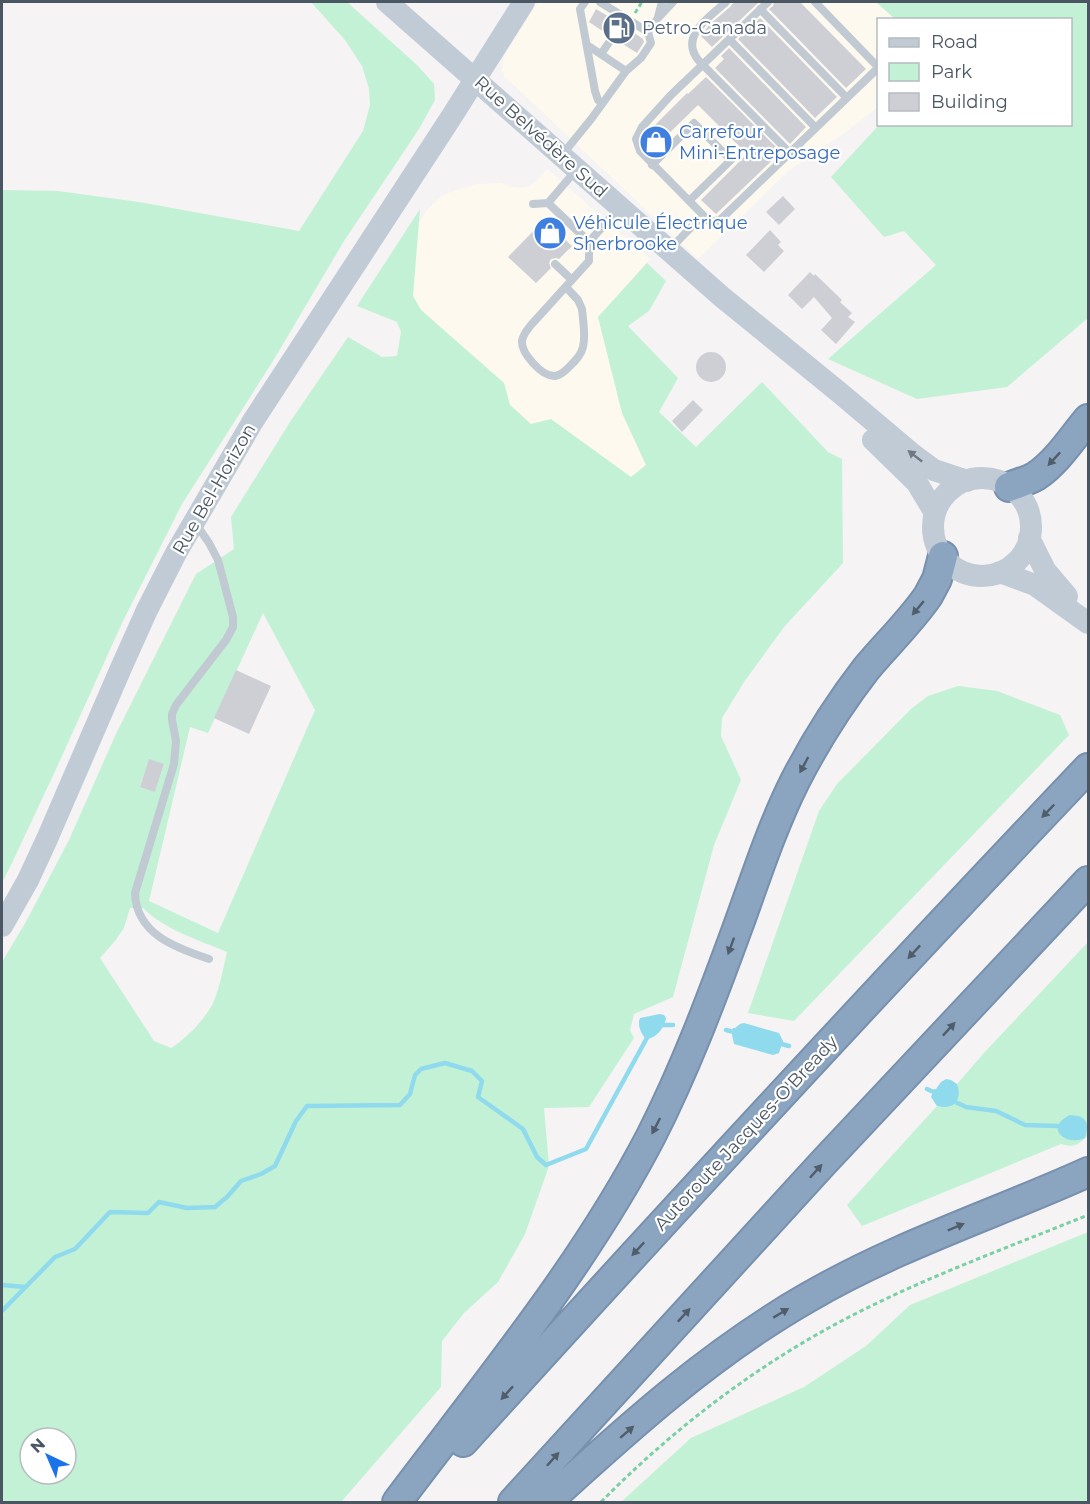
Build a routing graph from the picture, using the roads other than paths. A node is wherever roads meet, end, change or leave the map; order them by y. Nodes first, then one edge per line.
1 (387, 2) edge
2 (524, 2) edge
3 (585, 2) edge
4 (600, 2) edge
5 (662, 2) edge
6 (673, 2) edge
7 (726, 2) edge
8 (768, 2) edge
9 (815, 2) edge
10 (760, 9) junction
11 (626, 18) junction
12 (658, 18) junction
13 (648, 32) junction
14 (729, 39) junction
15 (586, 45) junction
16 (601, 54) junction
17 (703, 64) junction
18 (877, 65) edge
19 (877, 69) edge
20 (626, 71) junction
21 (475, 79) junction
22 (847, 98) junction
23 (602, 104) junction
24 (816, 128) junction
25 (790, 153) junction
26 (569, 162) junction
27 (652, 165) junction
28 (689, 201) junction
29 (548, 203) junction
30 (533, 204) dead end
31 (620, 207) junction
32 (703, 215) junction
33 (589, 242) junction
34 (669, 250) junction
35 (555, 264) dead end
36 (569, 283) junction
37 (722, 297) junction
38 (1089, 419) edge
39 (968, 481) junction
40 (1009, 487) junction
41 (935, 513) junction
42 (194, 521) junction
43 (1029, 538) junction
44 (943, 556) junction
45 (1000, 572) junction
46 (1089, 621) edge
47 (1089, 768) edge
48 (1089, 881) edge
49 (2, 926) edge
50 (209, 959) dead end
51 (1089, 1172) edge
52 (397, 1503) edge
53 (409, 1503) edge
54 (513, 1503) edge
55 (547, 1503) edge

1 - 21 street, Rue Belvédère Sud
2 - 21 street, Rue Bel-Horizon
3 - 15 lane
4 - 11 lane
5 - 12 lane
6 - 12 lane
7 - 17 lane
8 - 10 lane
9 - 18 lane
10 - 14 lane
10 - 22 lane
11 - 13 lane
11 - 16 lane
12 - 13 lane
13 - 20 lane
14 - 17 lane
14 - 24 lane
15 - 16 lane
15 - 23 lane
16 - 20 lane
17 - 25 lane
17 - 27 lane
19 - 22 lane
20 - 23 lane
21 - 26 street, Rue Belvédère Sud
21 - 42 street, Rue Bel-Horizon
22 - 24 lane
23 - 26 lane
24 - 25 lane
25 - 32 lane
26 - 29 lane
26 - 31 street, Rue Belvédère Sud
27 - 28 lane
27 - 28 lane
28 - 32 lane
29 - 30 lane
29 - 33 lane
31 - 33 lane
31 - 34 street, Rue Belvédère Sud
32 - 34 lane
33 - 36 lane
34 - 37 street, Rue Belvédère Sud
35 - 36 lane
36 - 36 lane
39 -> 37 street, Rue Belvédère Sud
37 - 41 street, Rue Belvédère Sud
38 -> 40 highway
39 - 40 street
39 - 41 street
40 - 43 street
41 - 44 street
42 - 49 street, Rue Bel-Horizon
42 - 50 lane
43 - 45 street
43 - 46 street
44 - 45 street
44 -> 52 highway
45 - 46 street
47 -> 53 highway, Autoroute Jacques-O'Bready
54 -> 48 highway
55 -> 51 highway

